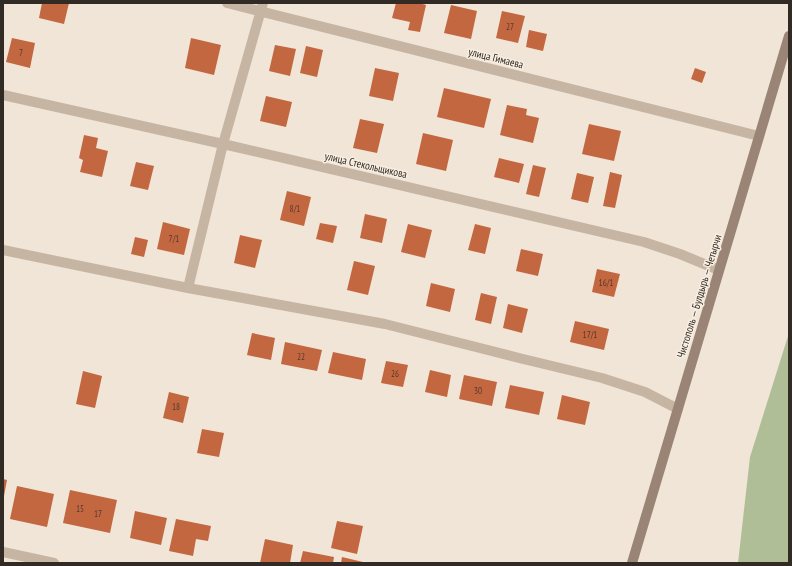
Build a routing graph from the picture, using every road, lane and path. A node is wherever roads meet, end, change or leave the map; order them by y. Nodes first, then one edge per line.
1 (227, 3) edge
2 (262, 7) edge
3 (789, 36) edge
4 (3, 95) edge
5 (759, 136) junction
6 (224, 144) junction
7 (3, 250) edge
8 (719, 270) junction
9 (188, 288) junction
10 (678, 409) junction
11 (3, 552) edge
12 (54, 563) edge
13 (632, 563) edge

1 - 2 street, улица Гимаева
2 - 5 street, улица Гимаева
2 - 6 street
3 - 5 street, Чистополь — Булдырь — Четырчи
4 - 6 street, улица Стекольщикова
5 - 8 street, Чистополь — Булдырь — Четырчи
6 - 8 street, улица Стекольщикова
6 - 9 street
7 - 9 street
8 - 10 street, Чистополь — Булдырь — Четырчи
9 - 10 street
10 - 13 street, Чистополь — Булдырь — Четырчи
11 - 12 street

